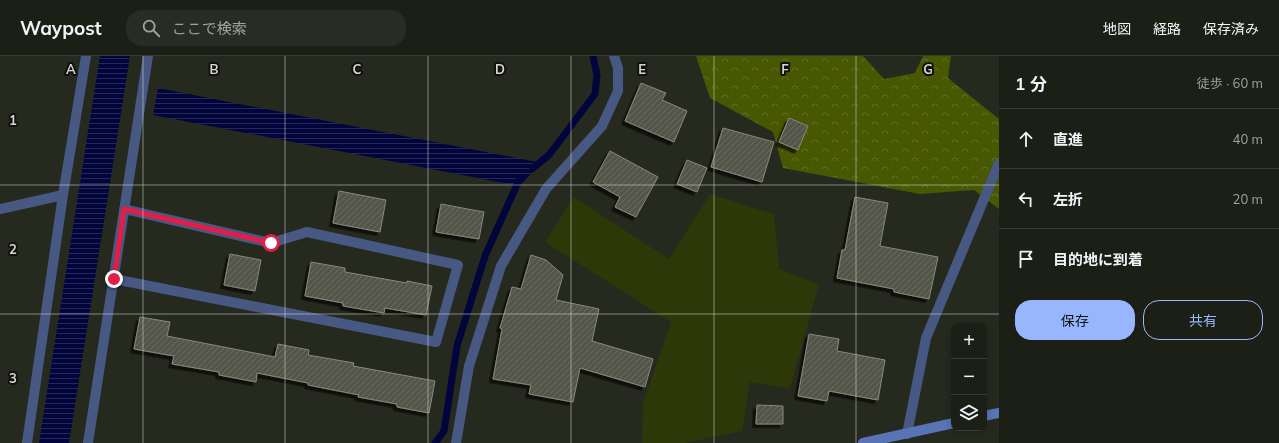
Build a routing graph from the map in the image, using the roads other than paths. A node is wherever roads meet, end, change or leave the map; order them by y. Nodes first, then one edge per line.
1 (86, 56) edge
2 (148, 56) edge
3 (614, 56) edge
4 (999, 163) edge
5 (63, 195) junction
6 (0, 209) edge
7 (124, 209) junction
8 (114, 279) junction
9 (999, 412) edge
10 (987, 415) edge
11 (951, 424) edge
12 (907, 434) junction
13 (27, 443) edge
14 (88, 443) edge
15 (456, 443) edge
16 (864, 443) edge

1 - 5 street
2 - 7 street
3 - 15 street
4 - 12 street
5 - 6 street
5 - 13 street
7 - 8 street
7 - 8 street
8 - 14 street
9 - 10 main road
11 - 12 main road
12 - 16 main road

